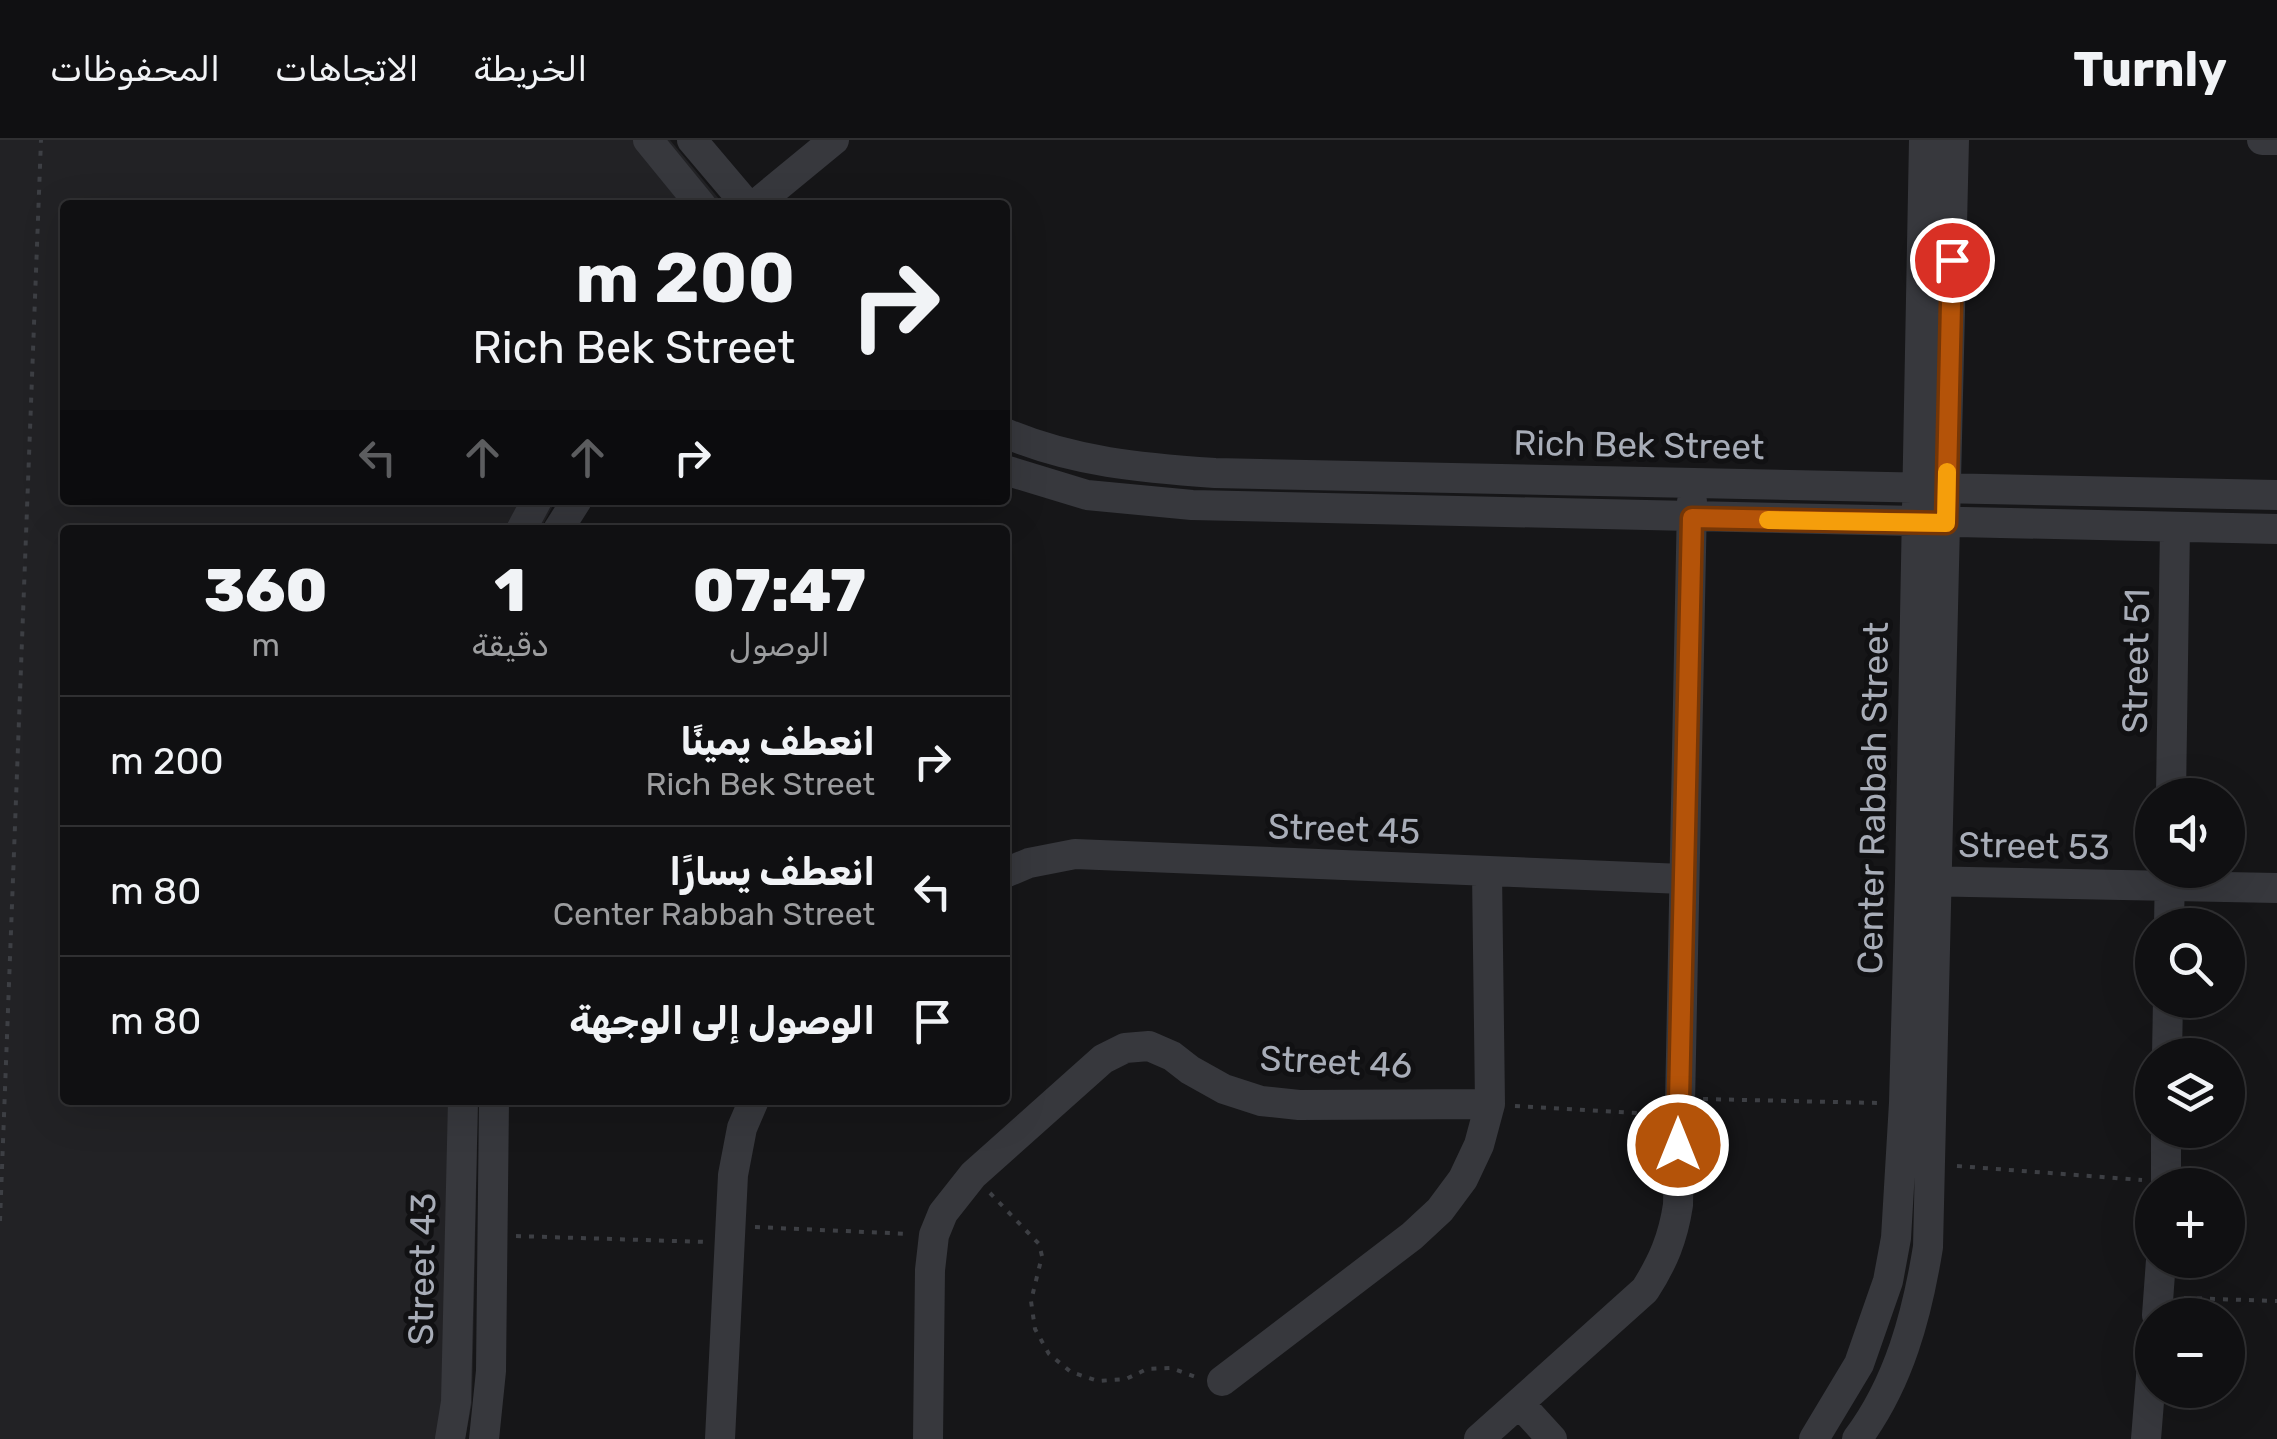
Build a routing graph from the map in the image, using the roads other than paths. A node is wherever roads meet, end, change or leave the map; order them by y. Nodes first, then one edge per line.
1 (648, 140) edge
2 (692, 140) edge
3 (834, 140) edge
4 (1924, 140) edge
5 (1954, 140) edge
6 (2262, 140) edge
7 (2277, 140) edge
8 (697, 200) edge
9 (743, 200) edge
10 (761, 200) edge
11 (1010, 435) edge
12 (1010, 471) edge
13 (1692, 484) junction
14 (1916, 486) junction
15 (1947, 487) junction
16 (2277, 495) edge
17 (1692, 518) junction
18 (1931, 522) junction
19 (2175, 528) junction
20 (2277, 529) edge
21 (2171, 778) edge
22 (1010, 871) edge
23 (1487, 872) junction
24 (2135, 878) edge
25 (1684, 879) junction
26 (1924, 881) junction
27 (2245, 885) edge
28 (2277, 888) edge
29 (1490, 1104) junction
30 (463, 1105) edge
31 (494, 1105) edge
32 (752, 1105) edge
33 (1222, 1380) road end
34 (1520, 1404) junction
35 (2148, 1408) edge
36 (450, 1439) edge
37 (484, 1439) edge
38 (720, 1439) edge
39 (928, 1439) edge
40 (1479, 1439) edge
41 (1552, 1439) edge
42 (1814, 1439) edge
43 (1856, 1439) edge
44 (2146, 1439) edge

1 - 8 street
2 - 9 street
3 - 10 street
4 - 14 street, Center Rabbah Street
5 - 15 street, Center Rabbah Street
6 - 7 street
11 - 13 street, Rich Bek Street
12 - 17 street, Rich Bek Street
13 - 14 street, Rich Bek Street
13 - 17 street
14 - 15 street, Rich Bek Street
14 - 18 street, Center Rabbah Street
15 - 16 street, Rich Bek Street
15 - 18 street, Center Rabbah Street
17 - 18 street, Rich Bek Street
17 - 25 street
18 - 19 street, Rich Bek Street
18 - 26 street, Center Rabbah Street
19 - 20 street, Rich Bek Street
19 - 21 street, Street 51
22 - 23 street, Street 45
23 - 25 street, Street 45
23 - 29 street
24 - 26 street, Street 53
25 - 34 street
26 - 42 street, Center Rabbah Street
26 - 43 street, Center Rabbah Street
27 - 28 street, Street 53
29 - 33 street
29 - 39 street, Street 46
30 - 36 street, Street 43
31 - 37 street, Street 43
32 - 38 street
34 - 40 street
34 - 41 street
35 - 44 street

